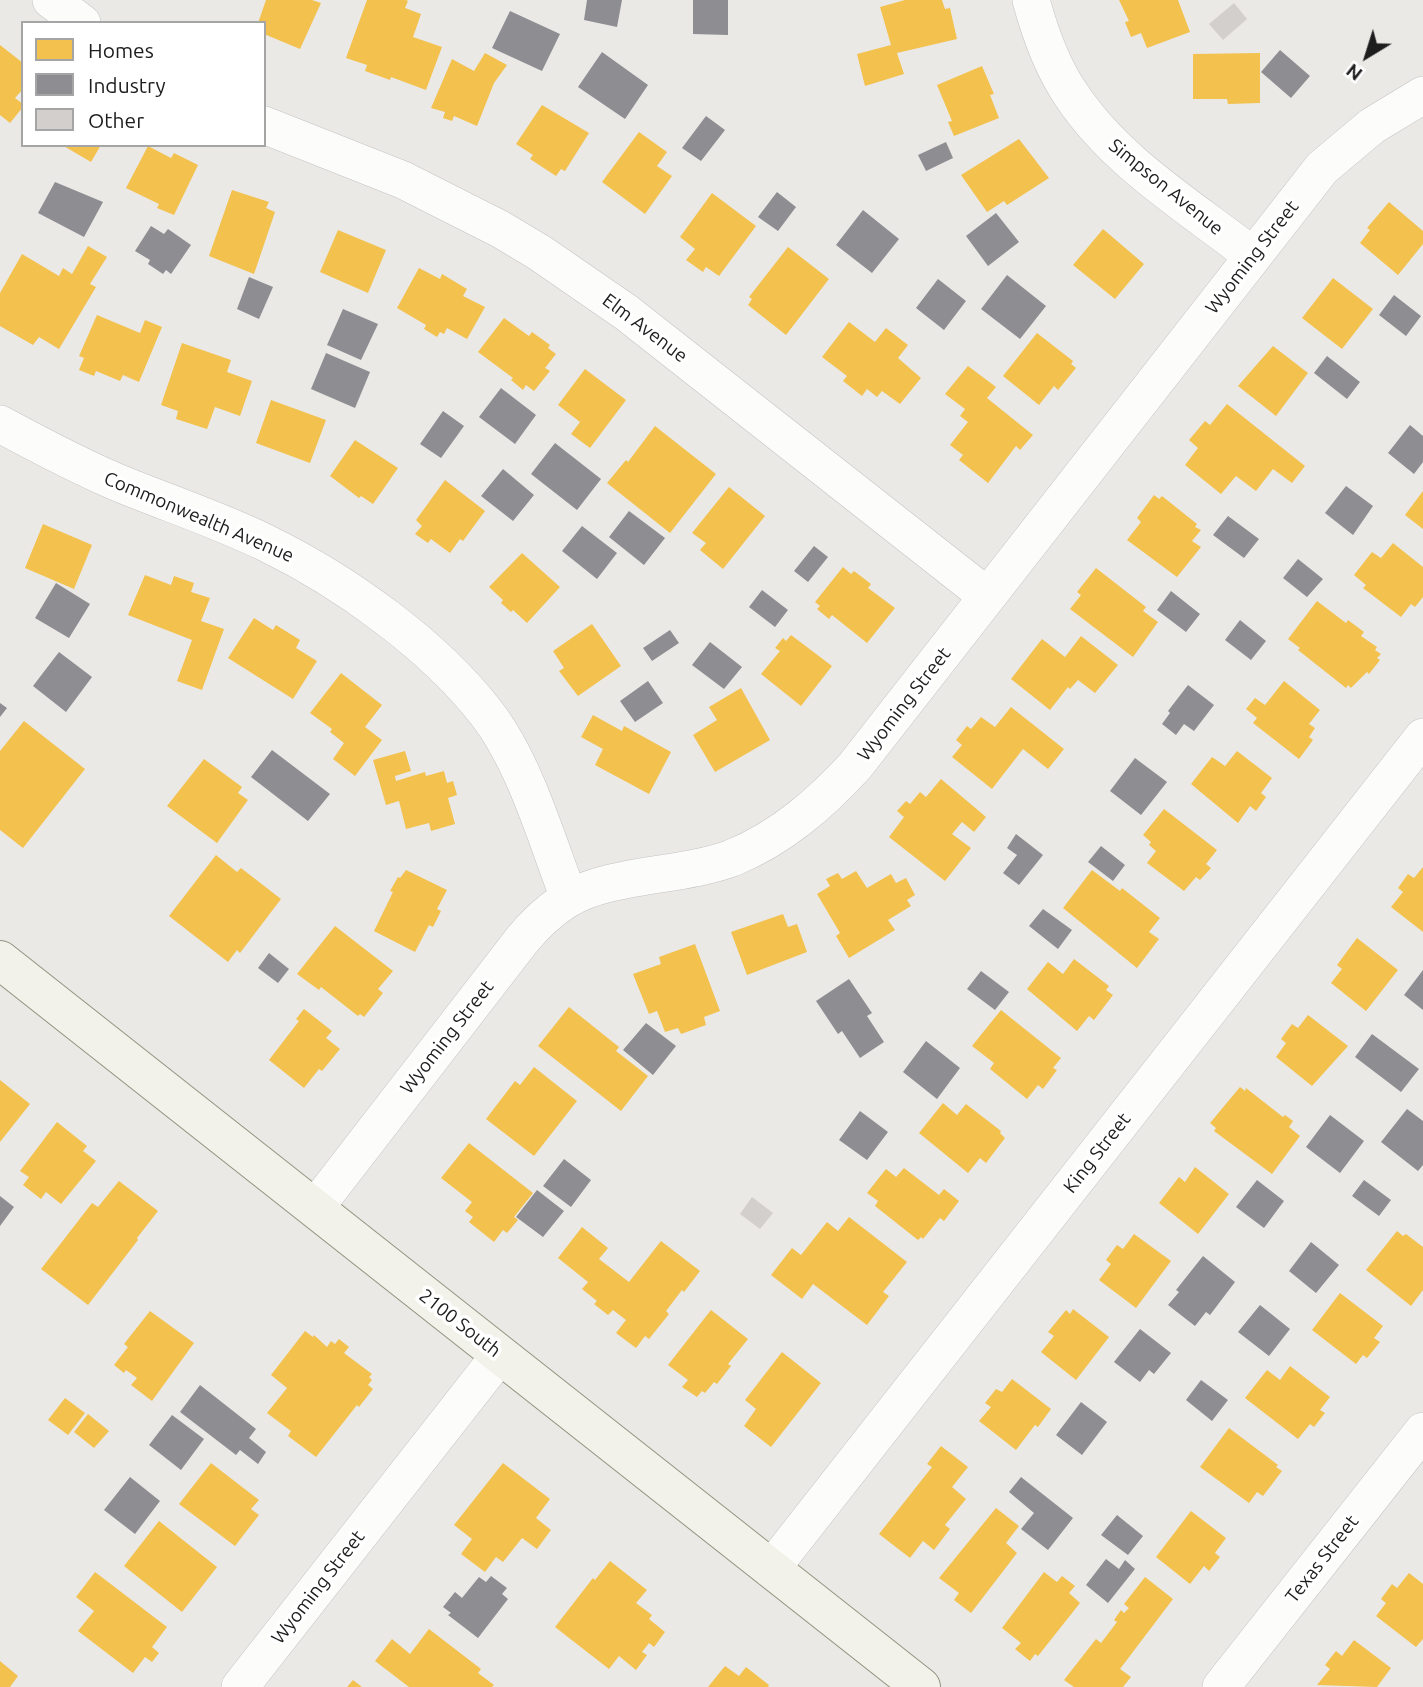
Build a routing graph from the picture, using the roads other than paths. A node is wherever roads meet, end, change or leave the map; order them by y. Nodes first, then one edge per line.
1 (51, 0) edge
2 (1031, 0) edge
3 (79, 21) edge
4 (1423, 95) edge
5 (266, 126) edge
6 (1253, 256) junction
7 (0, 424) edge
8 (988, 596) junction
9 (1423, 737) edge
10 (569, 898) junction
11 (0, 960) edge
12 (315, 1208) junction
13 (500, 1355) junction
14 (1423, 1431) edge
15 (771, 1569) junction
16 (240, 1687) edge
17 (921, 1687) edge
18 (1221, 1687) edge

1 - 3 street
2 - 6 street, Simpson Avenue
4 - 6 street, Wyoming Street
5 - 8 street, Elm Avenue
6 - 8 street, Wyoming Street
7 - 10 street, Commonwealth Avenue
8 - 10 street, Wyoming Street
9 - 15 street, King Street
10 - 12 street, Wyoming Street
11 - 12 street, 2100 South
12 - 13 street, 2100 South
13 - 15 street, 2100 South
13 - 16 street, Wyoming Street
14 - 18 street, Texas Street
15 - 17 street, 2100 South

